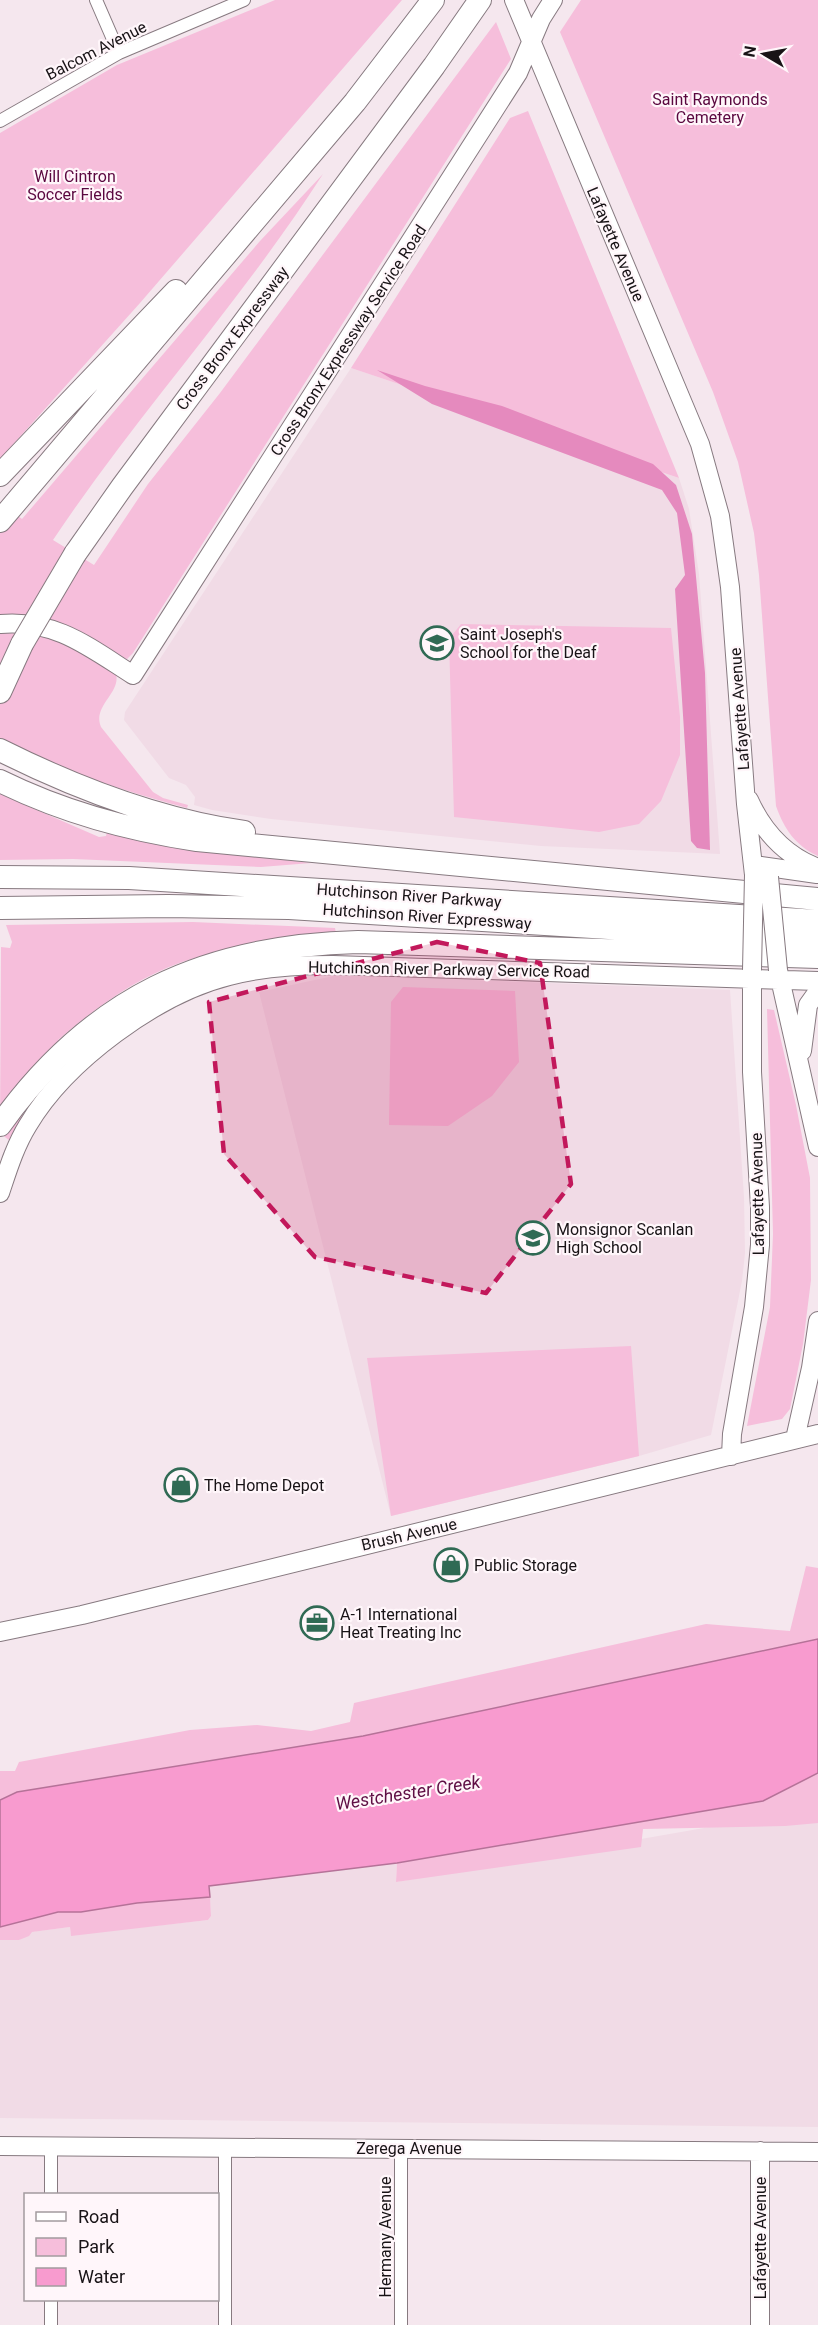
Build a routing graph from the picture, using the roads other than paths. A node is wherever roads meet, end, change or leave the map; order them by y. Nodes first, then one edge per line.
1 (96, 0) edge
2 (244, 0) edge
3 (434, 0) edge
4 (480, 0) edge
5 (514, 0) edge
6 (553, 0) edge
7 (532, 43) junction
8 (119, 53) junction
9 (339, 121) junction
10 (0, 122) edge
11 (0, 476) edge
12 (5, 515) edge
13 (0, 624) edge
14 (22, 644) junction
15 (0, 686) edge
16 (0, 692) edge
17 (0, 750) edge
18 (0, 781) edge
19 (744, 788) junction
20 (818, 868) edge
21 (491, 869) junction
22 (761, 871) junction
23 (818, 874) edge
24 (0, 877) edge
25 (818, 899) edge
26 (0, 911) edge
27 (818, 921) edge
28 (818, 941) edge
29 (818, 957) edge
30 (752, 974) junction
31 (779, 975) junction
32 (818, 981) edge
33 (818, 991) edge
34 (801, 1068) junction
35 (0, 1125) edge
36 (818, 1147) edge
37 (0, 1192) edge
38 (818, 1321) edge
39 (818, 1434) edge
40 (795, 1439) junction
41 (731, 1456) junction
42 (0, 1632) edge
43 (0, 2146) edge
44 (51, 2147) junction
45 (225, 2147) junction
46 (401, 2148) junction
47 (760, 2151) junction
48 (818, 2151) edge
49 (51, 2193) edge
50 (51, 2301) edge
51 (51, 2325) edge
52 (225, 2325) edge
53 (401, 2325) edge
54 (760, 2325) edge

1 - 8 street
2 - 8 street, Balcom Avenue
3 - 9 highway
4 - 14 highway, Cross Bronx Expressway, bridge
5 - 7 street, Lafayette Avenue
6 - 7 street, Cross Bronx Expressway Service Road
7 - 13 street, Cross Bronx Expressway Service Road
7 - 19 street, Lafayette Avenue
8 - 10 street, Balcom Avenue
9 - 11 highway
9 - 12 highway
14 - 15 highway, Cross Bronx Expressway
14 - 16 highway
17 - 21 highway
18 - 21 highway
19 - 20 street
19 - 22 street, Lafayette Avenue
21 - 25 highway
22 - 23 street
22 - 30 street, Lafayette Avenue, bridge
22 - 31 street, Lafayette Avenue, bridge
24 - 27 highway, Hutchinson River Parkway
26 - 28 highway, Hutchinson River Expressway
29 - 35 highway
30 - 31 street, Hutchinson River Parkway Service Road
30 - 37 street, Hutchinson River Parkway Service Road
30 - 41 street, Lafayette Avenue
31 - 32 street, Hutchinson River Parkway Service Road
31 - 34 street, Lafayette Avenue
33 - 34 street
34 - 36 street, Lafayette Avenue
38 - 40 street
39 - 40 street, Brush Avenue
40 - 41 street, Brush Avenue
41 - 42 street, Brush Avenue
43 - 44 street, Zerega Avenue
44 - 45 street, Zerega Avenue
44 - 49 street
45 - 46 street, Zerega Avenue
45 - 52 street
46 - 47 street, Zerega Avenue
46 - 53 street, Hermany Avenue
47 - 48 street, Zerega Avenue
47 - 54 street, Lafayette Avenue
50 - 51 street

